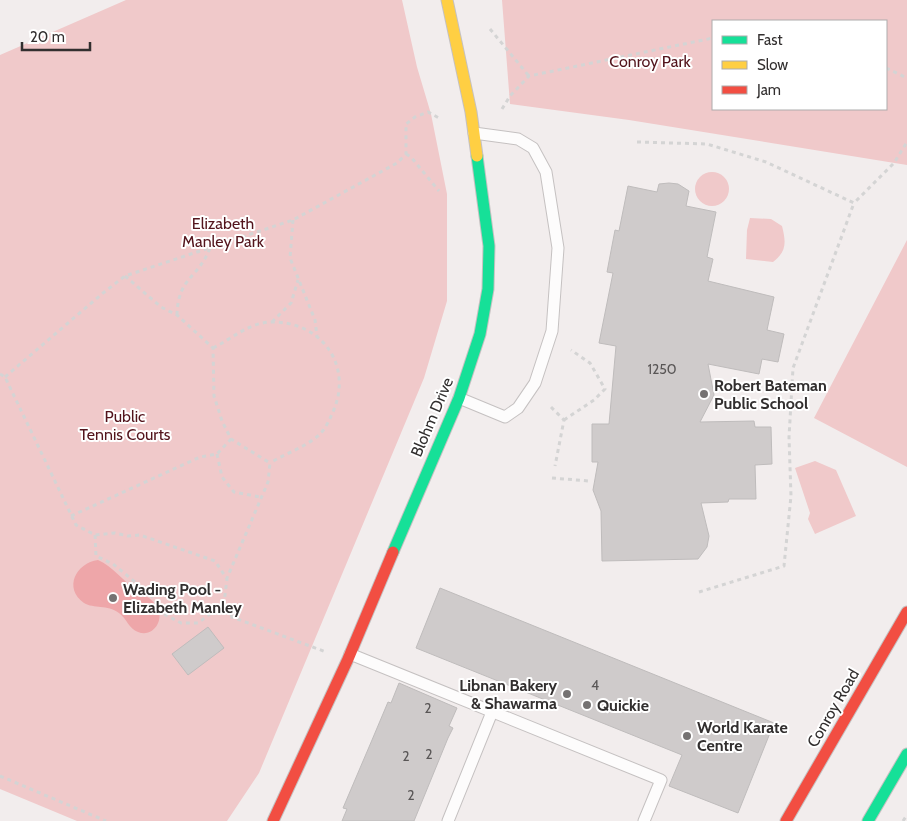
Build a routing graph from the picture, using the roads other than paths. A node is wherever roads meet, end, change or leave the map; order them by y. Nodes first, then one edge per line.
1 (447, 0) edge
2 (474, 134) junction
3 (458, 398) junction
4 (907, 612) edge
5 (349, 656) junction
6 (492, 712) junction
7 (907, 754) edge
8 (273, 821) edge
9 (448, 821) edge
10 (644, 821) edge
11 (786, 821) edge
12 (868, 821) edge

1 - 2 street, Blohm Drive
2 - 3 street, Blohm Drive
2 - 3 lane
3 - 5 street, Blohm Drive
4 - 11 street, Conroy Road
5 - 6 lane
5 - 8 street, Blohm Drive
6 - 9 lane
6 - 10 lane
7 - 12 street

